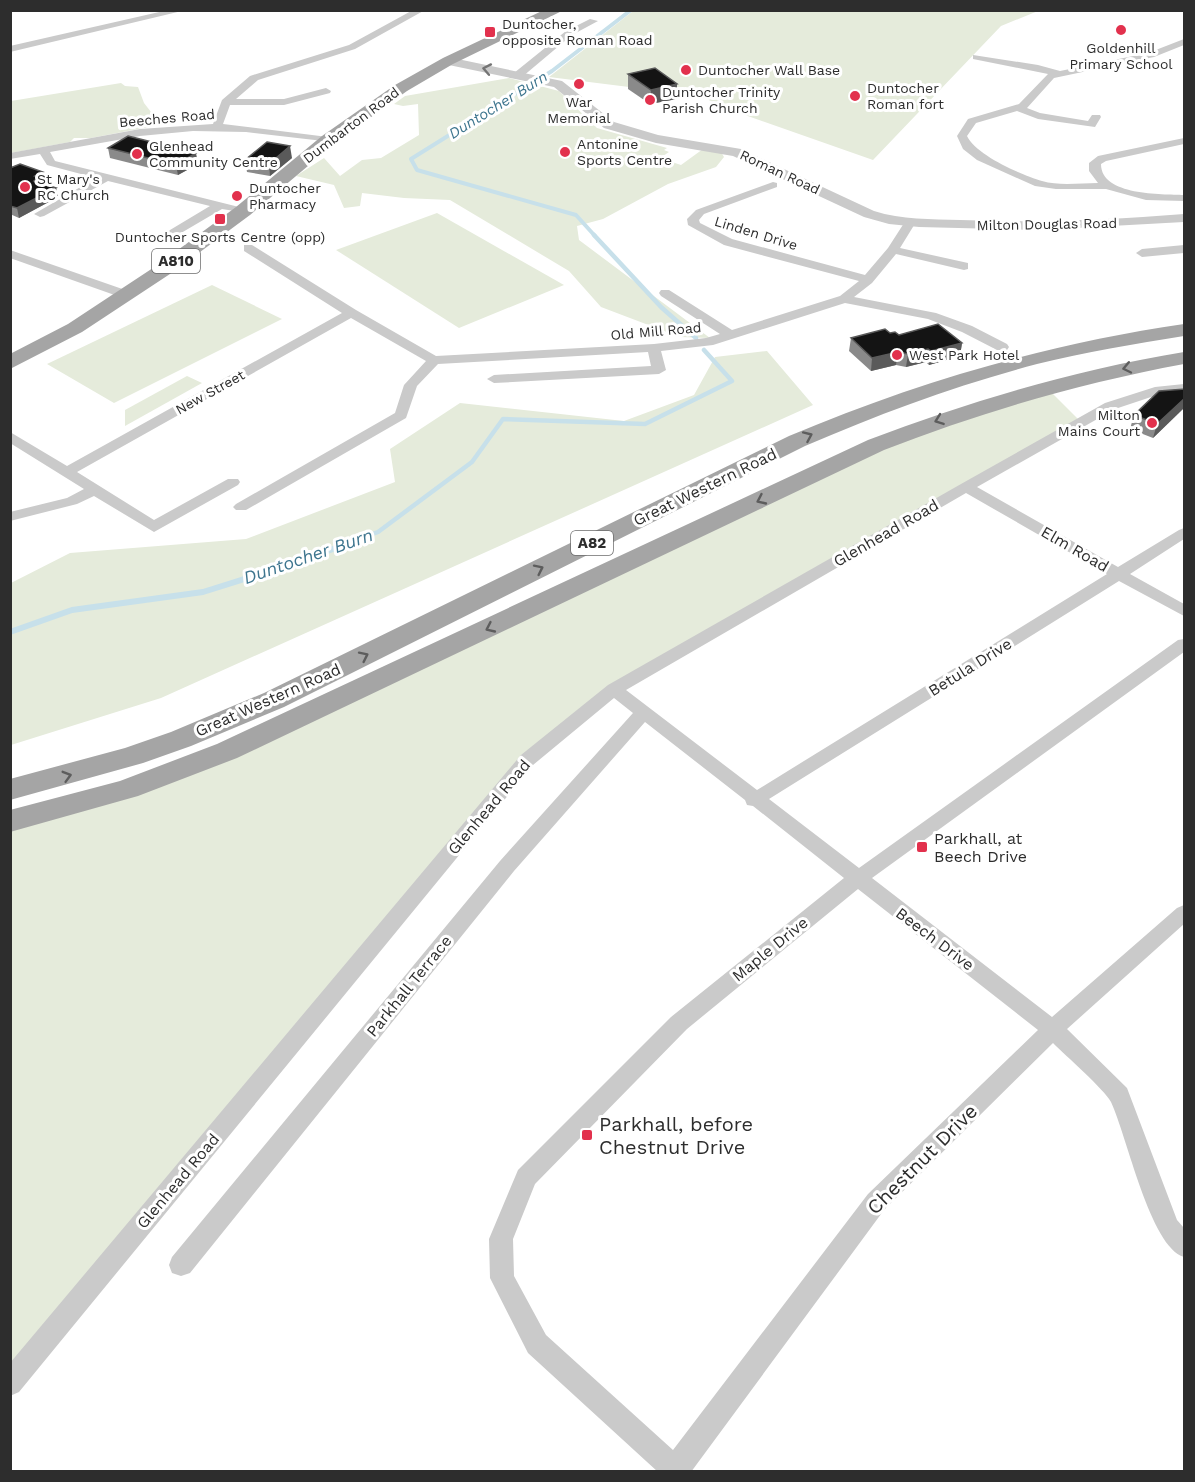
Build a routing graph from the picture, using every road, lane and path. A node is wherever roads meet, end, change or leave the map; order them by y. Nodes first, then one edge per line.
1 (182, 10) edge
2 (421, 10) edge
3 (557, 10) edge
4 (593, 21) dead end
5 (1185, 42) edge
6 (10, 50) edge
7 (976, 57) dead end
8 (448, 61) junction
9 (1059, 74) junction
10 (522, 76) junction
11 (326, 91) dead end
12 (226, 102) junction
13 (1018, 108) junction
14 (1096, 117) dead end
15 (217, 127) junction
16 (328, 140) junction
17 (1185, 141) edge
18 (43, 150) junction
19 (10, 156) edge
20 (106, 177) junction
21 (773, 185) dead end
22 (1106, 186) junction
23 (1185, 198) edge
24 (59, 204) junction
25 (219, 206) junction
26 (75, 209) dead end
27 (243, 211) junction
28 (40, 214) dead end
29 (1185, 218) edge
30 (910, 222) junction
31 (164, 239) dead end
32 (248, 248) dead end
33 (892, 250) junction
34 (1183, 251) edge
35 (1142, 253) dead end
36 (10, 254) edge
37 (964, 266) dead end
38 (868, 280) junction
39 (665, 293) dead end
40 (127, 295) junction
41 (844, 299) junction
42 (351, 313) junction
43 (1185, 330) edge
44 (730, 335) junction
45 (1002, 347) dead end
46 (654, 348) junction
47 (1185, 358) edge
48 (434, 360) junction
49 (10, 363) edge
50 (494, 379) dead end
51 (1185, 388) edge
52 (10, 436) edge
53 (68, 471) junction
54 (233, 482) dead end
55 (966, 487) junction
56 (96, 489) junction
57 (241, 507) dead end
58 (10, 518) edge
59 (1185, 533) edge
60 (1120, 574) junction
61 (1185, 610) edge
62 (1185, 644) edge
63 (614, 689) junction
64 (644, 712) junction
65 (10, 790) edge
66 (754, 800) junction
67 (10, 821) edge
68 (857, 879) junction
69 (1185, 913) edge
70 (1053, 1029) junction
71 (1185, 1246) edge
72 (181, 1265) dead end
73 (10, 1383) edge
74 (676, 1470) edge

1 - 6 street
2 - 12 street
3 - 8 main road, Dumbarton Road / A810
4 - 10 street
5 - 9 street
7 - 9 street
10 -> 8 street, Roman Road
8 - 16 main road, Dumbarton Road / A810
9 - 13 street
10 - 30 street, Roman Road
11 - 12 street
12 - 15 street
13 - 14 street
13 - 22 street
15 - 16 street, Beeches Road
15 - 18 street, Beeches Road
16 - 27 main road, Dumbarton Road / A810
17 - 22 street
18 - 19 street, Beeches Road
18 - 20 street
20 - 24 street
20 - 25 street
21 - 38 street, Linden Drive
22 - 23 street
24 - 26 street
24 - 28 street
25 - 27 street
25 - 31 street
27 - 40 main road, Dumbarton Road / A810
29 - 30 street, Milton Douglas Road
30 - 33 street, Old Mill Road
32 - 42 street
33 - 37 street
33 - 38 street, Old Mill Road
34 - 35 street
36 - 40 street
38 - 41 street, Old Mill Road
39 - 44 street
40 - 49 main road, Dumbarton Road / A810
41 - 44 street, Old Mill Road
41 - 45 street
42 - 48 street
42 - 53 street, New Street
65 -> 43 main road, Great Western Road / A82
44 - 46 street, Old Mill Road
46 - 48 street, Old Mill Road
46 - 50 street
47 -> 67 main road, Great Western Road / A82
48 - 57 street
51 - 55 street, Glenhead Road
52 - 53 street
53 - 56 street
54 - 56 street
55 - 60 street, Elm Road
55 - 63 street, Glenhead Road
56 - 58 street
59 - 60 street, Betula Drive
60 - 61 street, Elm Road
60 - 66 street, Betula Drive
62 - 68 street, Maple Drive
63 - 64 street, Beech Drive
63 - 73 street, Glenhead Road
64 - 66 street, Beech Drive
64 - 72 street, Parkhall Terrace
66 - 68 street, Beech Drive
68 - 70 street, Beech Drive
68 - 74 street, Maple Drive
69 - 70 street, Chestnut Drive
70 - 71 street, Beech Drive
70 - 74 street, Chestnut Drive

